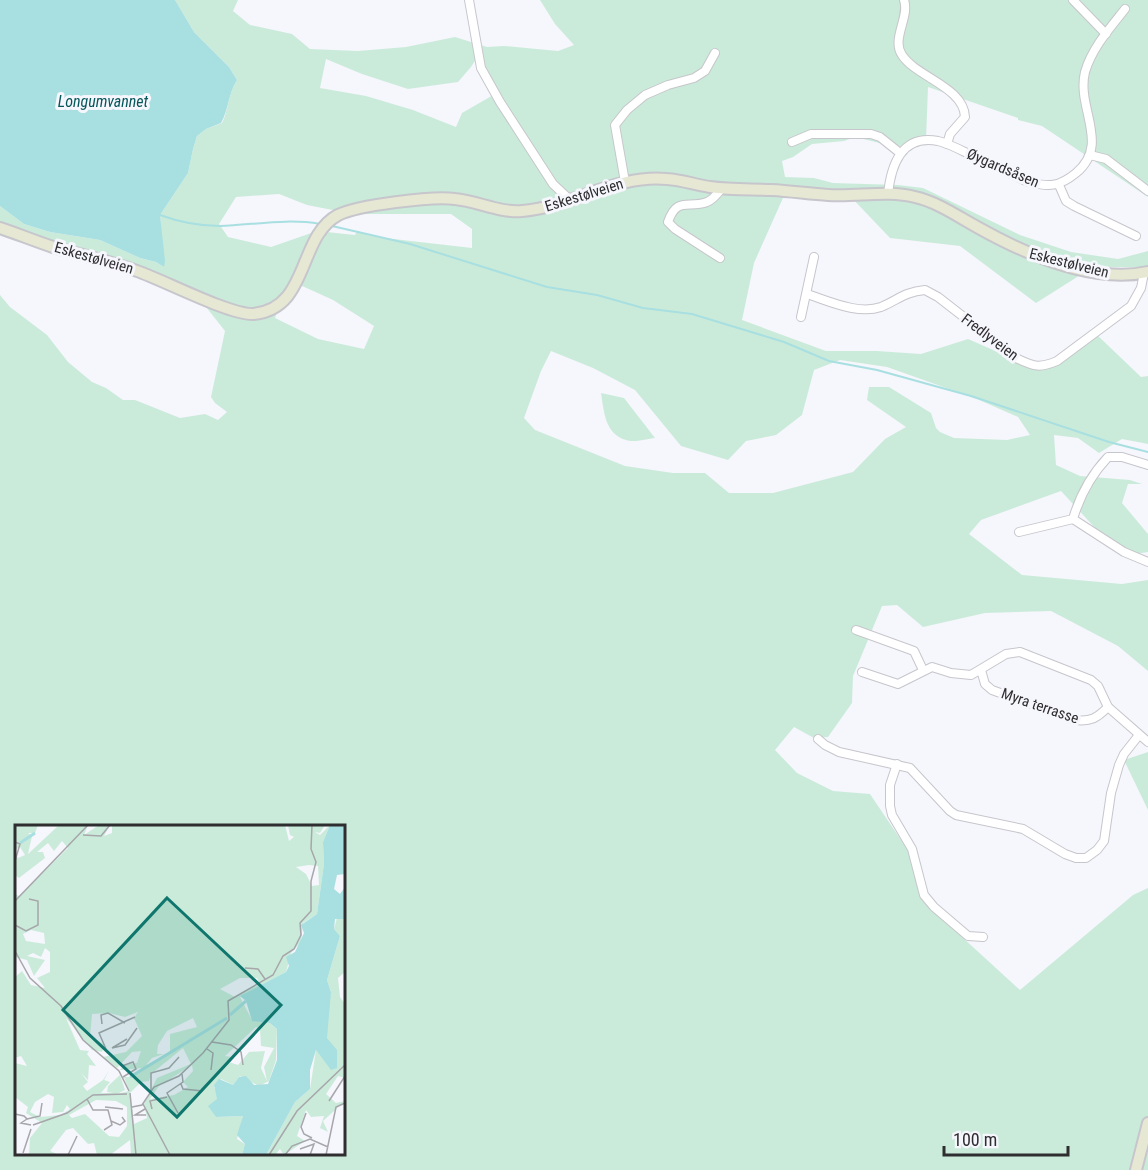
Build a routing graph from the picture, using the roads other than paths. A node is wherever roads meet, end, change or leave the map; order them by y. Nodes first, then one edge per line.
1 (469, 0) edge
2 (904, 0) edge
3 (1073, 0) edge
4 (1125, 9) dead end
5 (1106, 34) junction
6 (715, 53) dead end
7 (792, 142) dead end
8 (947, 144) junction
9 (900, 153) junction
10 (1090, 155) junction
11 (625, 182) junction
12 (1059, 185) junction
13 (722, 188) junction
14 (1148, 191) edge
15 (888, 194) junction
16 (570, 200) junction
17 (0, 228) edge
18 (1136, 236) dead end
19 (814, 257) dead end
20 (720, 258) dead end
21 (1146, 272) edge
22 (1145, 290) edge
23 (807, 294) junction
24 (801, 318) dead end
25 (1148, 465) edge
26 (1073, 519) junction
27 (1019, 532) dead end
28 (1148, 562) edge
29 (856, 630) dead end
30 (923, 670) junction
31 (981, 670) junction
32 (862, 672) dead end
33 (1108, 708) junction
34 (1139, 735) junction
35 (818, 739) dead end
36 (1148, 742) edge
37 (897, 764) junction
38 (983, 937) dead end
39 (1148, 1123) edge
40 (1136, 1170) edge

1 - 16 street
2 - 8 street, Øygardsåsen
3 - 5 street
4 - 5 street
5 - 10 street
6 - 11 street
7 - 9 street
8 - 9 street, Øygardsåsen
8 - 12 street, Øygardsåsen
9 - 15 street
10 - 12 street, Øygardsåsen
10 - 14 street
11 - 13 main road, Eskestølveien
11 - 16 main road, Eskestølveien
12 - 18 street, Øygardsåsen
13 - 15 main road, Eskestølveien
13 - 20 street
15 - 21 main road, Eskestølveien
16 - 17 main road, Eskestølveien
19 - 23 street
21 - 22 street, Fredlyveien
22 - 23 street, Fredlyveien
23 - 24 street
25 - 26 street
26 - 27 street
26 - 28 street
29 - 30 street
30 - 31 street
30 - 32 street
31 - 33 street, Myra terrasse
31 - 33 street
33 - 34 street
34 - 36 street
34 - 37 street
35 - 37 street
37 - 38 street
39 - 40 main road

